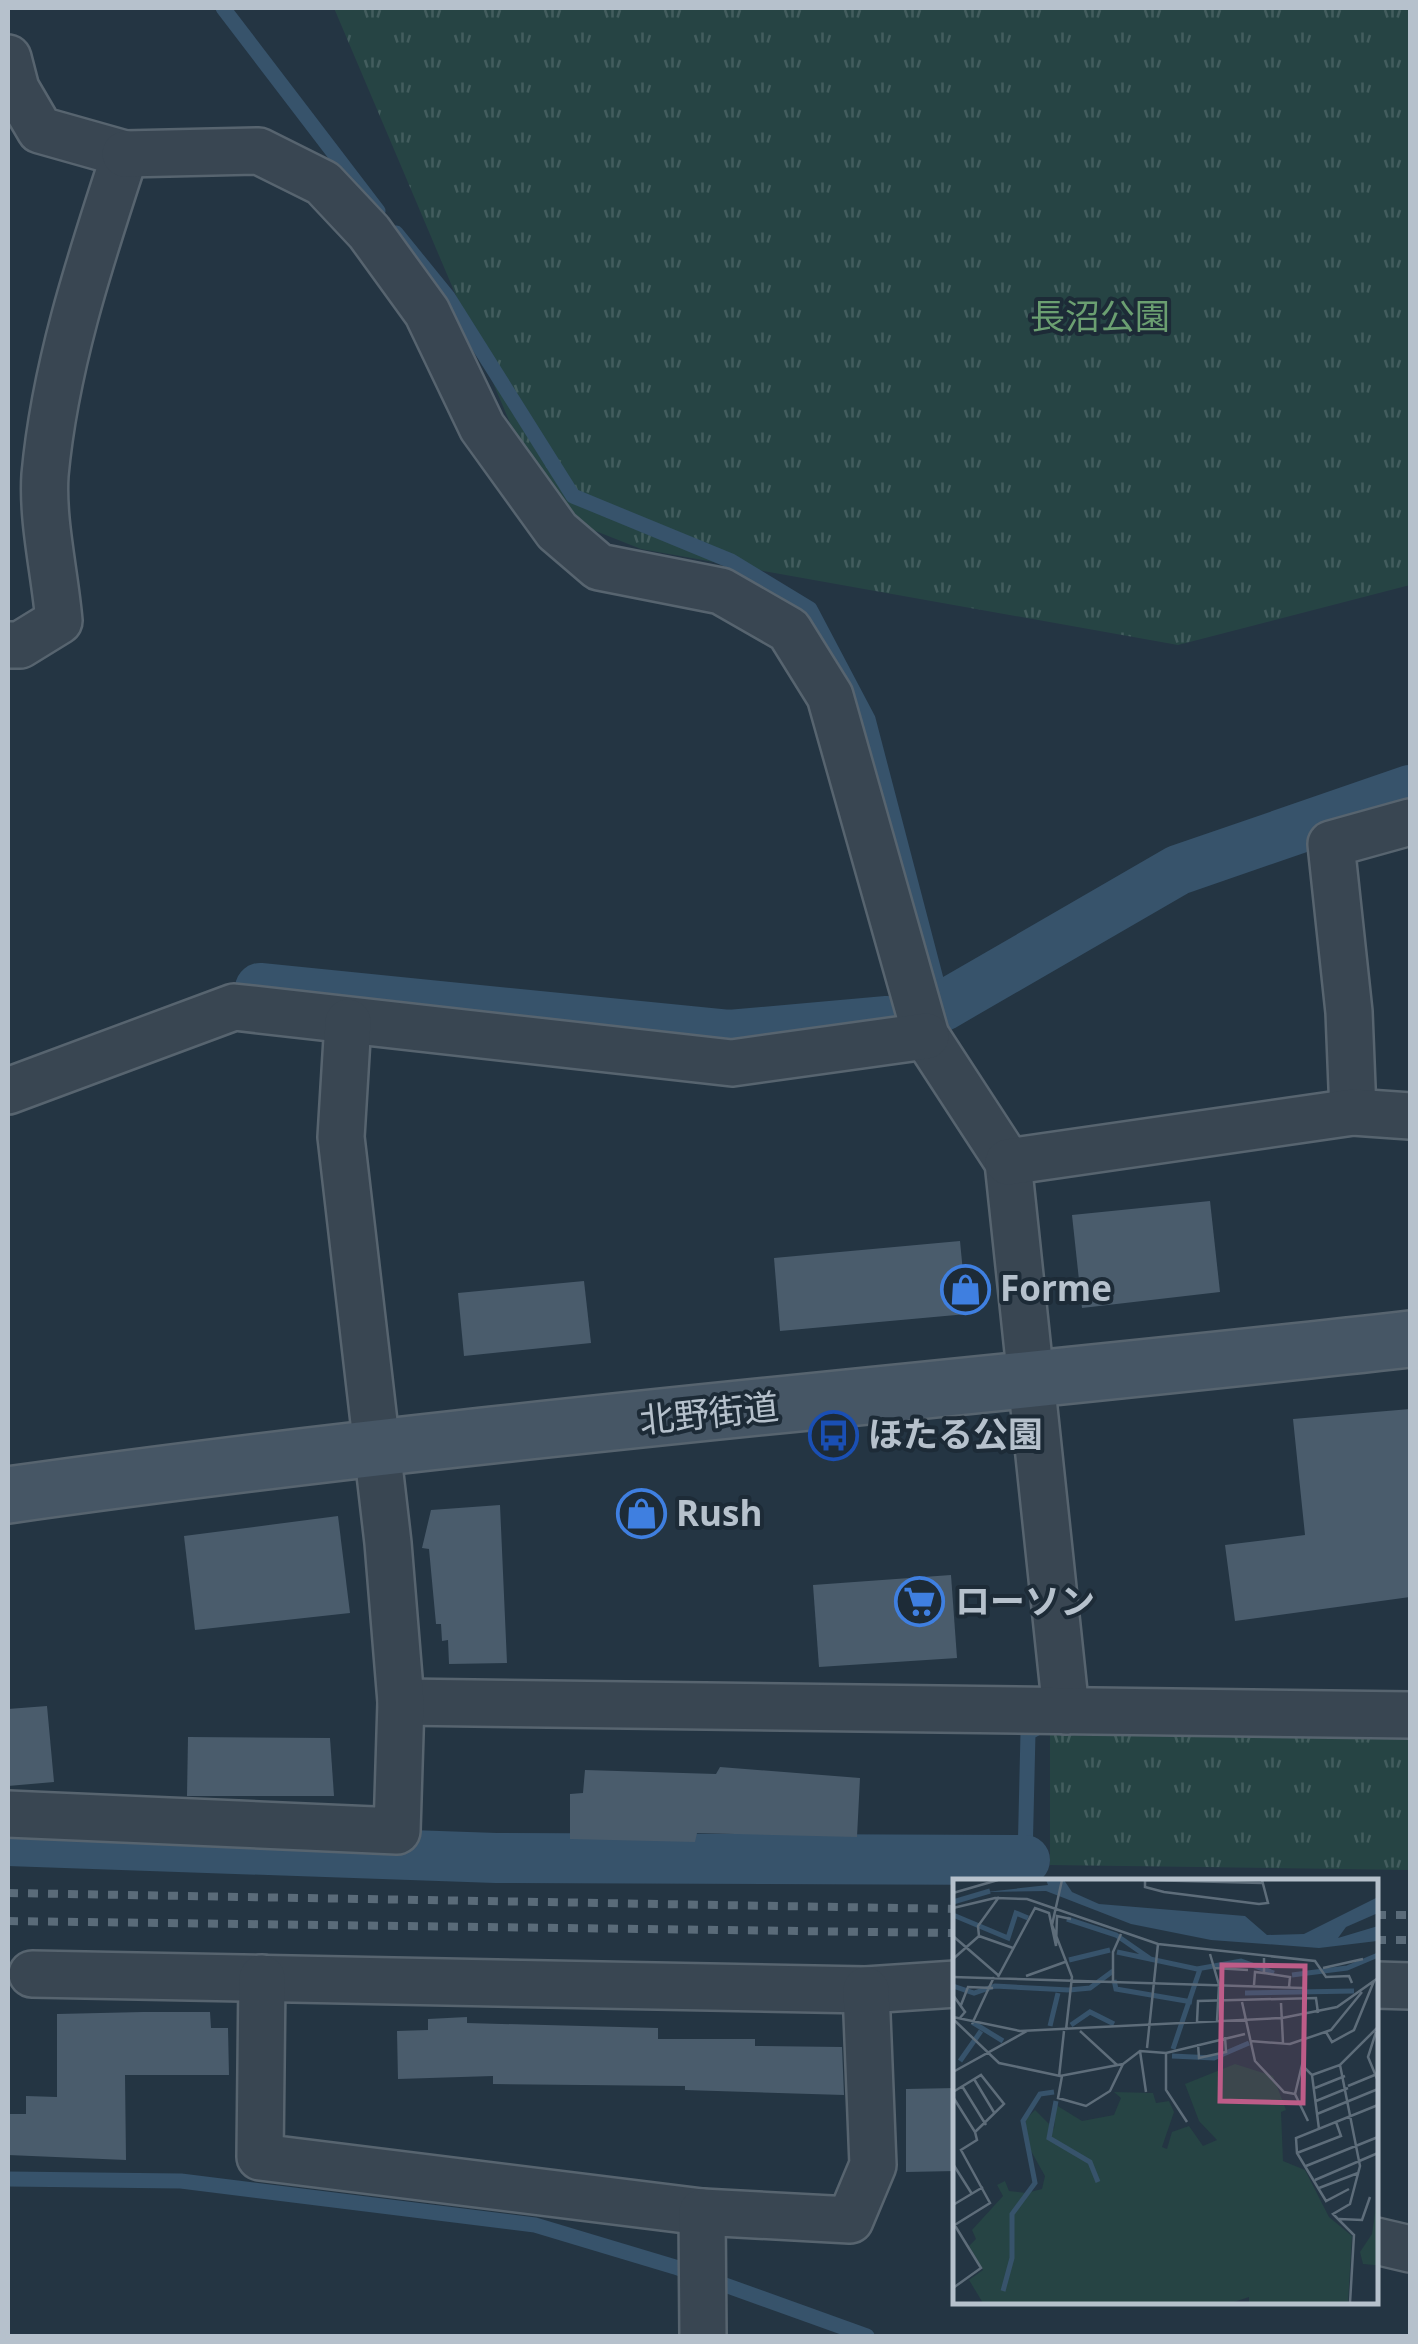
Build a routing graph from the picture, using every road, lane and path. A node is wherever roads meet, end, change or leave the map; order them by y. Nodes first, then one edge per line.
1 (8, 58) edge
2 (125, 154) junction
3 (8, 645) edge
4 (1410, 822) edge
5 (348, 1022) junction
6 (926, 1036) junction
7 (8, 1091) edge
8 (1353, 1112) junction
9 (1410, 1116) edge
10 (1008, 1162) junction
11 (1410, 1339) edge
12 (1034, 1382) junction
13 (376, 1447) junction
14 (8, 1495) edge
15 (401, 1702) junction
16 (1066, 1710) junction
17 (1410, 1715) edge
18 (8, 1814) edge
19 (32, 1974) dead end
20 (262, 1978) junction
21 (953, 1984) edge
22 (1378, 1985) edge
23 (1410, 1986) edge
24 (866, 1990) junction
25 (702, 2212) junction
26 (1378, 2241) edge
27 (1410, 2249) edge
28 (703, 2336) edge

1 - 2 street
2 - 3 street
2 - 6 street
4 - 8 street
5 - 6 street
5 - 7 street
5 - 13 street
6 - 10 street
8 - 9 street
8 - 10 street
10 - 12 street
11 - 12 main road, 北野街道
12 - 13 main road, 北野街道
12 - 16 street
13 - 14 main road, 北野街道
13 - 15 street
15 - 16 street
15 - 18 street
16 - 17 street
19 - 20 street
20 - 24 street
20 - 25 street
21 - 24 street
22 - 23 street
24 - 25 street
25 - 28 street
26 - 27 street

